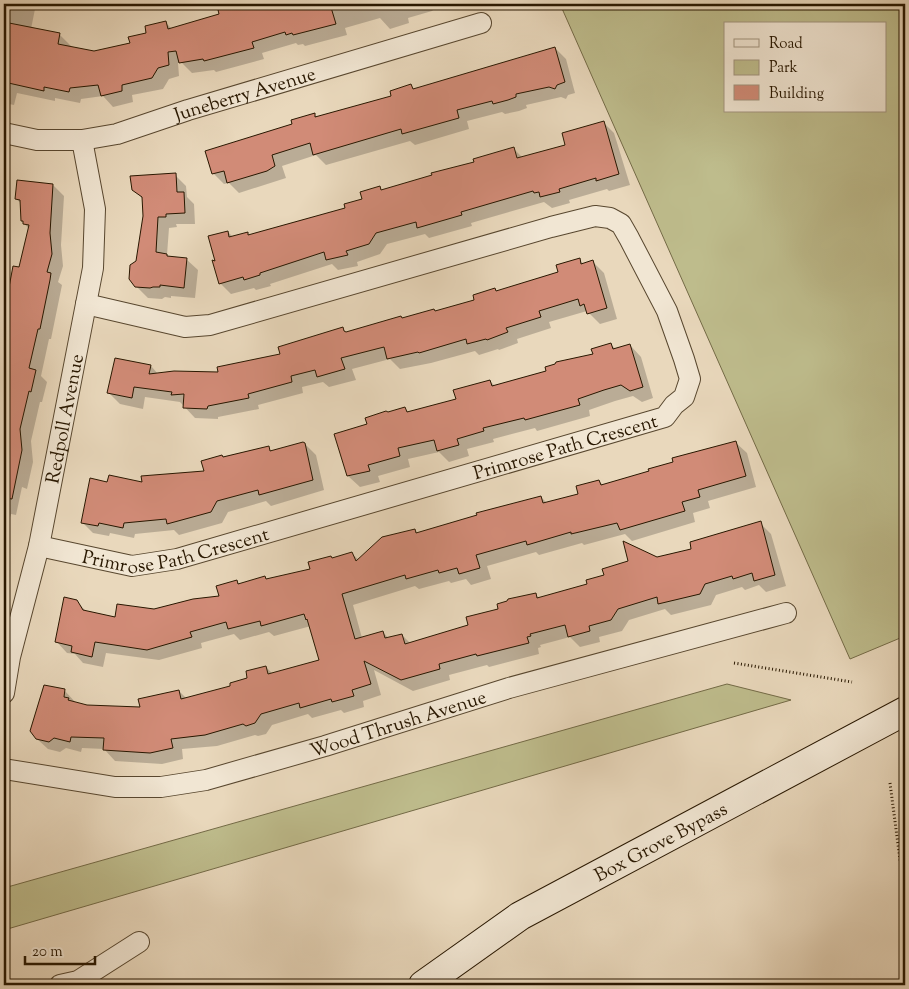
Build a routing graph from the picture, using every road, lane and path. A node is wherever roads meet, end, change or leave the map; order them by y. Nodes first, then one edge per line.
1 (481, 23) dead end
2 (4, 133) edge
3 (82, 140) junction
4 (86, 304) junction
5 (39, 546) junction
6 (786, 613) dead end
7 (734, 663) dead end
8 (852, 682) dead end
9 (4, 693) edge
10 (905, 712) edge
11 (4, 769) edge
12 (890, 783) dead end
13 (905, 898) edge
14 (139, 942) dead end
15 (60, 985) edge
16 (423, 985) edge

1 - 3 street, Juneberry Avenue
2 - 3 street, Juneberry Avenue
3 - 4 street, Redpoll Avenue
4 - 5 street, Redpoll Avenue
4 - 5 street, Primrose Path Crescent
5 - 9 street, Redpoll Avenue
6 - 11 street, Wood Thrush Avenue
7 - 8 path
10 - 16 main road, Box Grove Bypass
12 - 13 path
14 - 15 street

